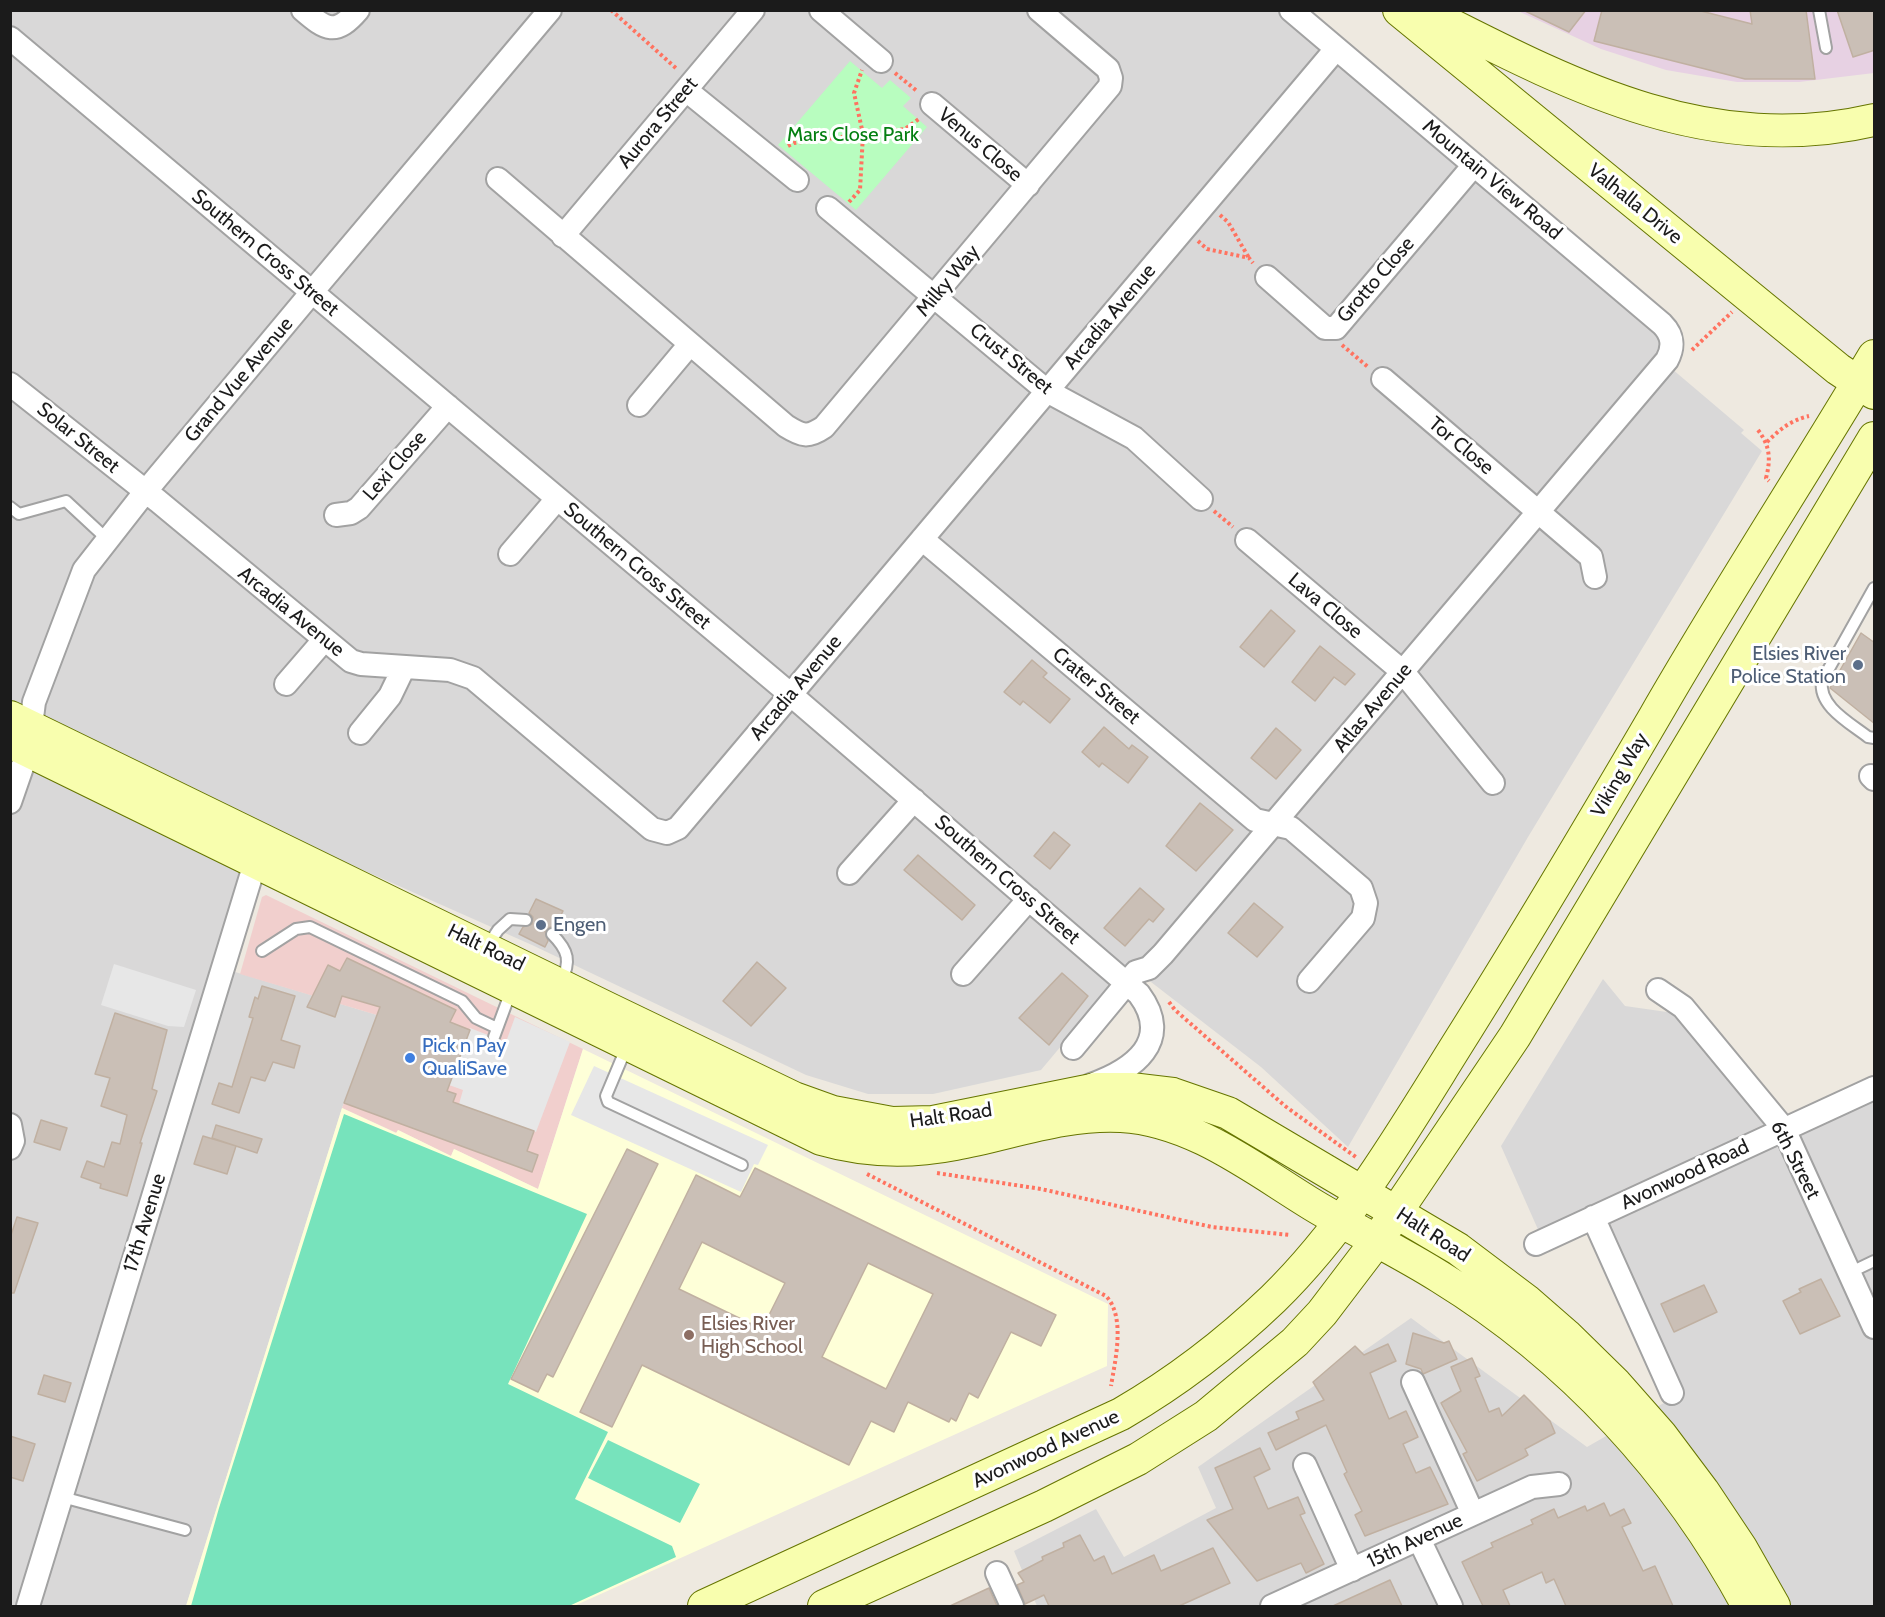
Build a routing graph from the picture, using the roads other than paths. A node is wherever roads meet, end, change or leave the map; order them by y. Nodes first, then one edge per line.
1 (303, 10) edge
2 (358, 10) edge
3 (550, 10) edge
4 (753, 10) edge
5 (821, 10) edge
6 (1039, 10) edge
7 (1291, 10) edge
8 (1399, 10) edge
9 (1422, 10) edge
10 (1819, 10) edge
11 (10, 38) edge
12 (1826, 48) dead end
13 (1336, 49) junction
14 (871, 66) road end
15 (690, 85) junction
16 (932, 104) road end
17 (1875, 120) edge
18 (1474, 165) junction
19 (498, 179) dead end
20 (797, 180) dead end
21 (1028, 185) junction
22 (828, 207) dead end
23 (563, 236) junction
24 (1268, 277) road end
25 (312, 292) junction
26 (935, 297) junction
27 (690, 344) junction
28 (1875, 356) edge
29 (1677, 358) joint
30 (1383, 380) road end
31 (10, 384) edge
32 (1867, 388) edge
33 (1047, 391) junction
34 (639, 405) dead end
35 (448, 406) junction
36 (1870, 451) edge
37 (145, 492) junction
38 (558, 499) junction
39 (1201, 499) road end
40 (10, 507) edge
41 (1538, 512) junction
42 (336, 515) dead end
43 (922, 539) junction
44 (109, 540) junction
45 (1247, 540) road end
46 (510, 554) dead end
47 (1595, 577) dead end
48 (1875, 588) edge
49 (324, 640) junction
50 (404, 667) junction
51 (1403, 672) junction
52 (286, 684) dead end
53 (790, 694) junction
54 (360, 733) dead end
55 (20, 734) edge
56 (1875, 738) edge
57 (1493, 783) dead end
58 (914, 800) junction
59 (10, 802) edge
60 (1274, 824) junction
61 (259, 850) junction
62 (849, 873) dead end
63 (1029, 899) junction
64 (526, 920) dead end
65 (552, 934) dead end
66 (486, 948) junction
67 (262, 951) dead end
68 (963, 974) dead end
69 (1310, 981) dead end
70 (1127, 983) junction
71 (560, 985) junction
72 (512, 987) junction
73 (1658, 990) dead end
74 (627, 1046) junction
75 (1074, 1048) dead end
76 (1875, 1088) edge
77 (1061, 1096) junction
78 (10, 1125) edge
79 (1784, 1129) junction
80 (10, 1148) edge
81 (742, 1165) dead end
82 (1361, 1177) junction
83 (1397, 1212) junction
84 (1593, 1217) junction
85 (1340, 1221) junction
86 (1376, 1242) junction
87 (1536, 1244) dead end
88 (1875, 1262) edge
89 (1850, 1273) junction
90 (1875, 1328) edge
91 (1413, 1382) dead end
92 (1672, 1393) dead end
93 (1305, 1464) dead end
94 (1559, 1484) dead end
95 (62, 1497) junction
96 (1473, 1514) junction
97 (185, 1530) dead end
98 (1419, 1539) junction
99 (1352, 1570) junction
100 (997, 1573) dead end
101 (28, 1606) edge
102 (704, 1606) edge
103 (824, 1606) edge
104 (1012, 1606) edge
105 (1272, 1606) edge
106 (1451, 1606) edge
107 (1748, 1606) edge
108 (1774, 1606) edge

1 - 2 street
3 - 25 street, Grand Vue Avenue
4 - 15 street, Aurora Street
5 - 14 street
6 - 21 street, Milky Way
7 - 13 street, Mountain View Road
8 - 32 main road, Valhalla Drive
9 - 17 main road
10 - 12 lane
11 - 25 street, Southern Cross Street
13 - 18 street, Mountain View Road
13 - 33 street, Arcadia Avenue
15 - 20 street
15 - 23 street, Aurora Street
16 - 21 street, Venus Close
18 - 24 street, Grotto Close
18 - 29 street, Mountain View Road
19 - 23 street, Milky Way
21 - 26 street, Milky Way
22 - 26 street, Crust Street
23 - 27 street, Milky Way
25 - 35 street, Southern Cross Street
25 - 37 street, Grand Vue Avenue
26 - 27 street, Milky Way
26 - 33 street, Crust Street
27 - 34 street
28 - 32 main road, Viking Way
29 - 41 street, Atlas Avenue
30 - 41 street, Tor Close
31 - 37 street, Solar Street
32 - 82 main road, Viking Way
33 - 39 street, Crust Street
33 - 43 street, Arcadia Avenue
35 - 38 street, Southern Cross Street
35 - 42 street, Lexi Close
36 - 83 main road
37 - 44 street, Grand Vue Avenue
37 - 49 street, Arcadia Avenue
38 - 46 street
38 - 53 street, Southern Cross Street
40 - 44 lane
41 - 47 street, Tor Close
41 - 51 street, Atlas Avenue
43 - 53 street, Arcadia Avenue
43 - 60 street, Crater Street
44 - 55 street, Grand Vue Avenue
45 - 51 street, Lava Close
48 - 56 lane
49 - 50 street, Arcadia Avenue
49 - 52 street
50 - 53 street, Arcadia Avenue
50 - 54 street
51 - 57 street, Lava Close
51 - 60 street, Atlas Avenue
53 - 58 street, Southern Cross Street
55 - 59 street, Grand Vue Avenue
55 - 61 main road, Halt Road
58 - 62 street
58 - 63 street, Southern Cross Street
60 - 69 street, Crater Street
60 - 70 street, Atlas Avenue
61 - 66 main road, Halt Road
61 - 72 main road, Halt Road
61 - 95 street, 17th Avenue
63 - 68 street
63 - 70 street, Southern Cross Street
64 - 66 lane
65 - 71 lane
66 - 71 main road, Halt Road
67 - 72 lane
70 - 75 street, Atlas Avenue
70 - 77 street, Southern Cross Street
71 - 77 main road, Halt Road
72 - 74 main road, Halt Road
73 - 79 street, 6th Street
74 - 81 lane
74 - 85 main road, Halt Road
76 - 79 street, Avonwood Road
77 - 82 main road, Halt Road
78 - 80 street
79 - 84 street, Avonwood Road
79 - 89 street, 6th Street
82 - 83 main road, Halt Road
82 - 85 main road, Viking Way
83 - 86 main road
83 - 108 main road, Halt Road
84 - 87 street, Avonwood Road
84 - 92 street
85 - 86 main road, Halt Road
85 - 102 main road, Avonwood Avenue
86 - 103 main road
86 - 107 main road, Halt Road
88 - 89 lane
89 - 90 street, 6th Street
91 - 96 street
93 - 99 street
94 - 96 street, 15th Avenue
95 - 97 lane
95 - 101 street, 17th Avenue
96 - 98 street, 15th Avenue
98 - 99 street, 15th Avenue
98 - 106 street
99 - 105 street, 15th Avenue
100 - 104 street

